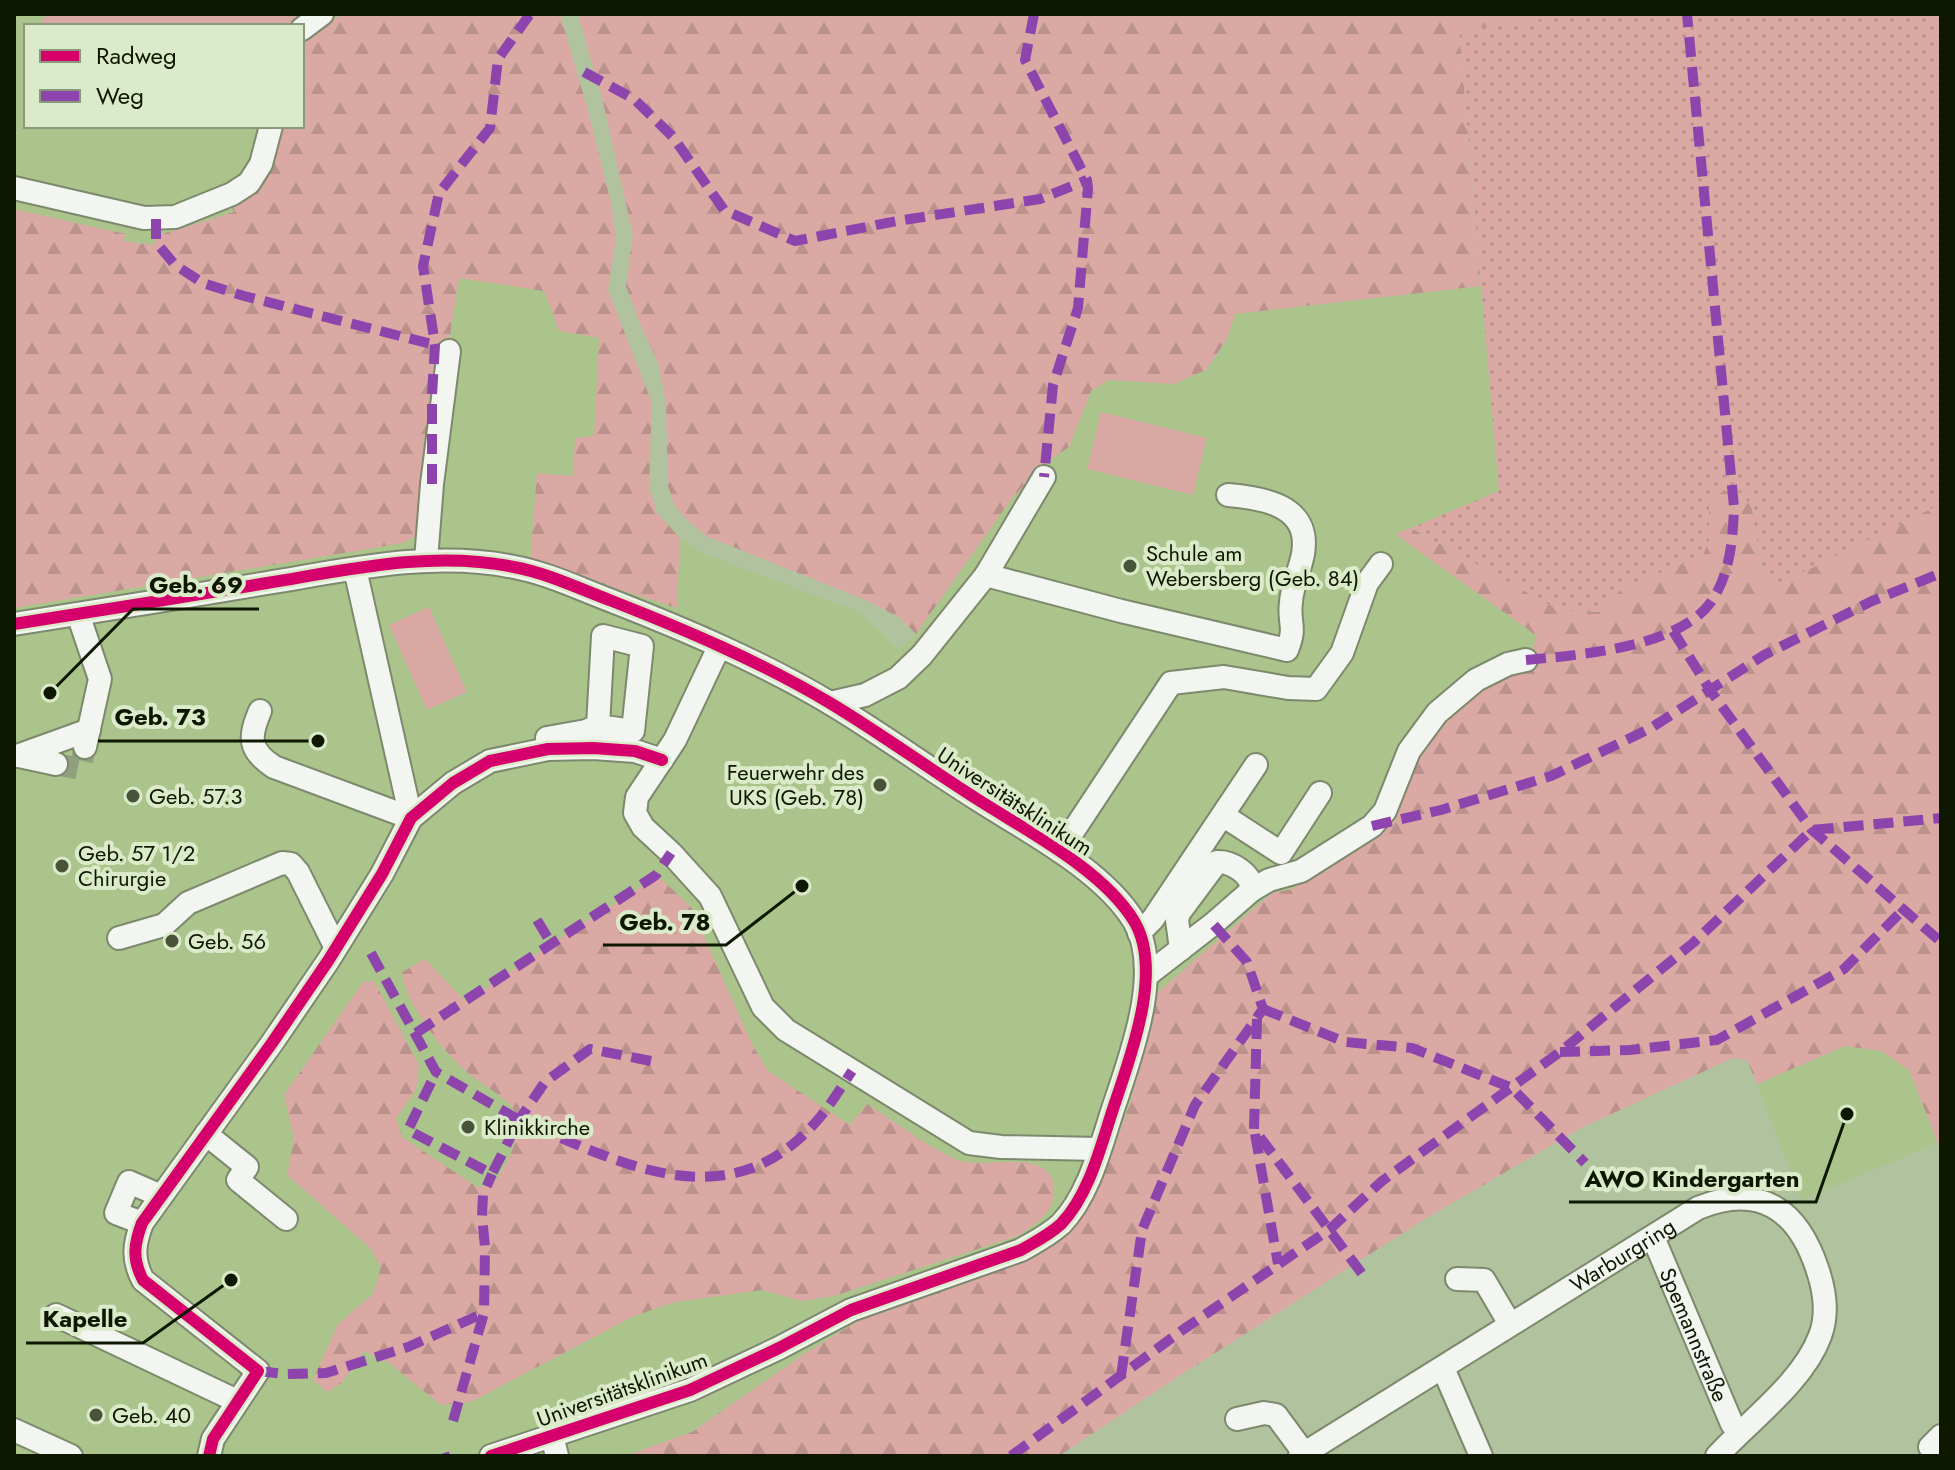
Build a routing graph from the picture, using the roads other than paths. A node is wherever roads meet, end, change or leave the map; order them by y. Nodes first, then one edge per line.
1 (322, 14) edge
2 (304, 28) edge
3 (270, 128) edge
4 (14, 188) edge
5 (449, 351) dead end
6 (1044, 477) dead end
7 (1228, 495) dead end
8 (426, 560) junction
9 (1381, 564) dead end
10 (355, 569) junction
11 (986, 575) junction
12 (78, 614) junction
13 (14, 624) edge
14 (719, 647) junction
15 (1526, 660) dead end
16 (830, 703) junction
17 (260, 711) dead end
18 (598, 726) dead end
19 (548, 749) junction
20 (16, 755) edge
21 (662, 760) junction
22 (56, 764) tunnel mouth
23 (1256, 765) dead end
24 (1320, 793) dead end
25 (1224, 816) junction
26 (411, 818) junction
27 (1060, 851) junction
28 (1252, 890) junction
29 (1139, 933) junction
30 (119, 938) dead end
31 (335, 946) junction
32 (1181, 949) junction
33 (1152, 972) junction
34 (206, 1134) junction
35 (1099, 1149) junction
36 (165, 1190) junction
37 (286, 1219) dead end
38 (142, 1223) junction
39 (1653, 1237) junction
40 (1457, 1279) dead end
41 (56, 1315) dead end
42 (1510, 1324) junction
43 (1443, 1368) junction
44 (237, 1401) junction
45 (1237, 1419) dead end
46 (14, 1430) edge
47 (1739, 1432) junction
48 (554, 1446) edge
49 (1302, 1455) edge
50 (71, 1456) edge
51 (209, 1456) edge
52 (491, 1456) edge
53 (1481, 1456) edge
54 (1717, 1456) edge

1 - 2 street
3 - 4 street
5 - 8 street
6 - 11 street
7 - 11 street
8 - 10 street, Universitätsklinikum
8 - 14 street, Universitätsklinikum
9 - 27 street
10 - 12 street, Universitätsklinikum
10 - 26 street
11 - 16 street
12 - 13 street, Universitätsklinikum
12 - 20 street
14 - 16 street, Universitätsklinikum
14 - 21 street
15 - 28 street
16 - 27 street, Universitätsklinikum
17 - 26 street
18 - 19 street
19 - 21 street
19 - 26 street
20 - 22 street
21 - 35 street
23 - 25 street
24 - 25 street
25 - 29 street
26 - 31 street
27 - 29 street, Universitätsklinikum
28 - 32 street
28 - 32 street
29 - 33 street, Universitätsklinikum
30 - 31 street
31 - 34 street
32 - 33 street
33 - 35 street, Universitätsklinikum
34 - 36 street
34 - 37 street
35 - 48 street, Universitätsklinikum
36 - 38 street
36 - 38 street
38 - 44 street
39 - 42 street, Warburgring
39 - 47 street, Spemannstraße
39 - 47 street, Warburgring
40 - 42 street
41 - 44 street
42 - 43 street, Warburgring
43 - 49 street, Warburgring
43 - 53 street
44 - 51 street
45 - 49 street
46 - 50 street
47 - 54 street, Warburgring
48 - 52 street, Universitätsklinikum

